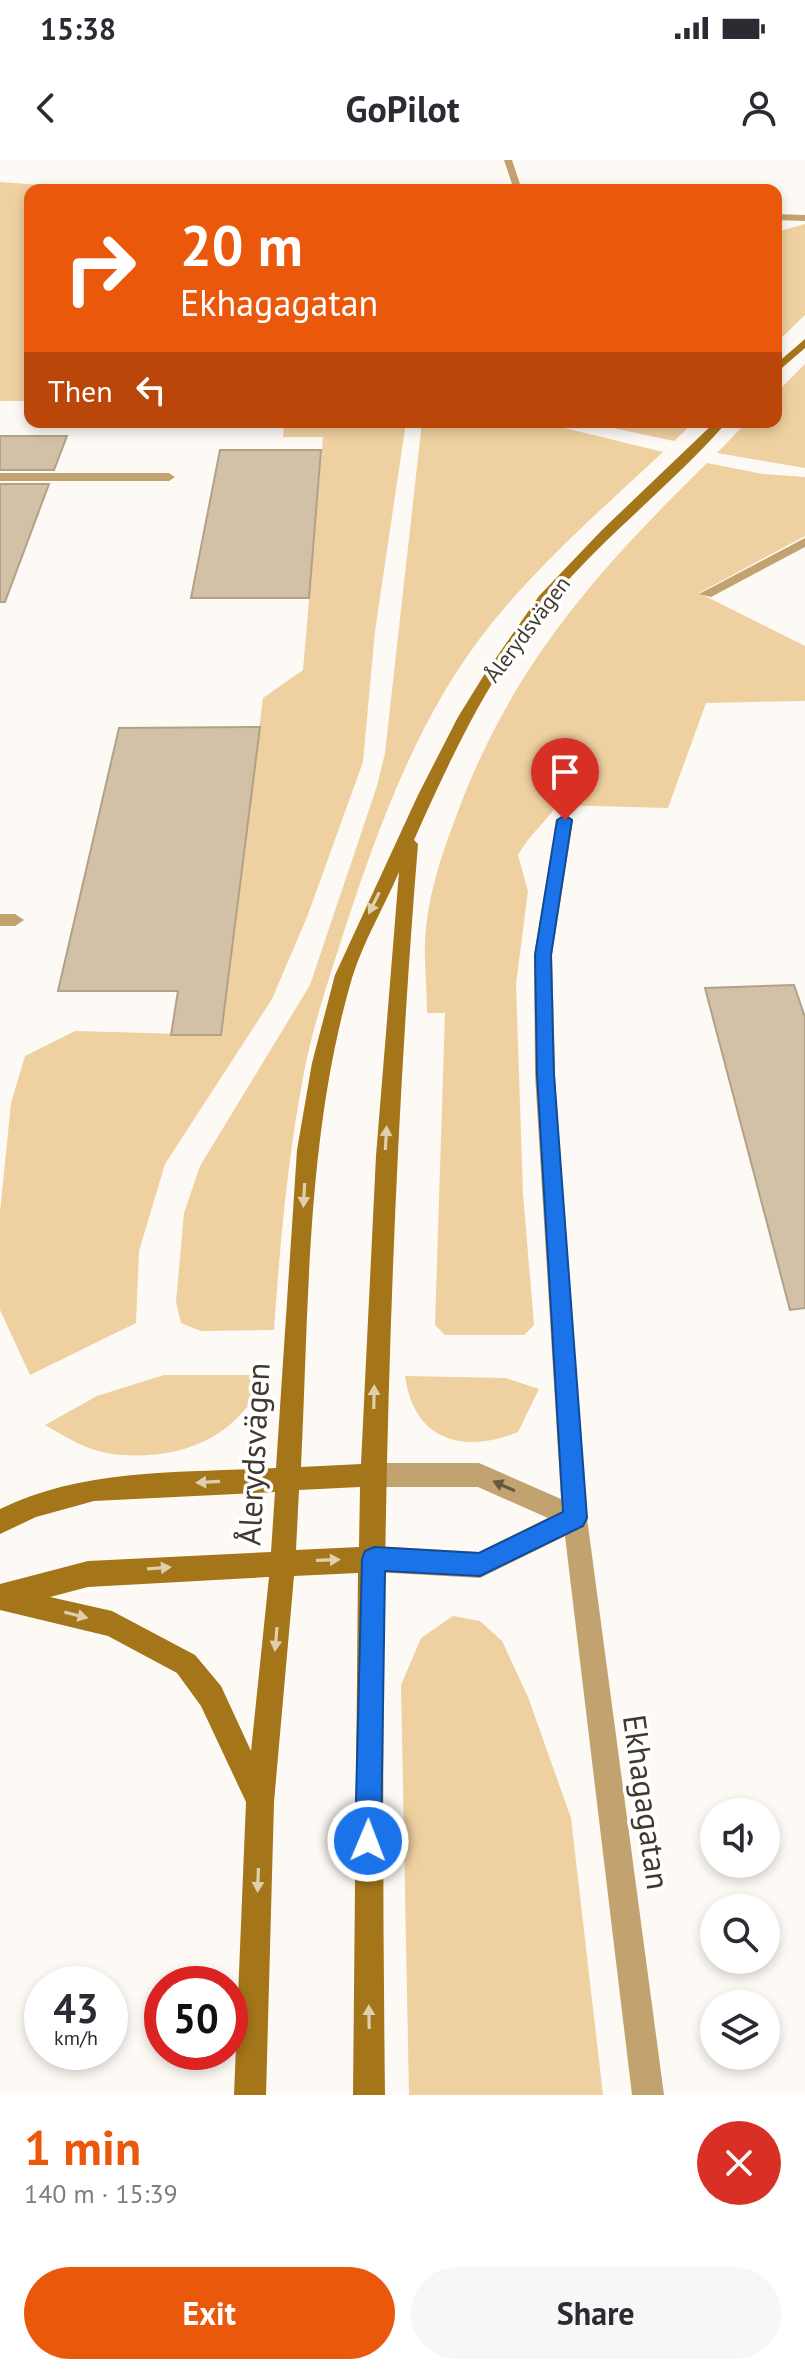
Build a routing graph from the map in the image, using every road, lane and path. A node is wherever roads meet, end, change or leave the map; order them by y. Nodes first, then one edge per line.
1 (508, 160) edge
2 (516, 184) edge
3 (782, 217) edge
4 (805, 218) edge
5 (805, 342) edge
6 (782, 364) edge
7 (715, 428) edge
8 (0, 477) edge
9 (169, 477) dead end
10 (805, 542) edge
11 (706, 594) dead end
12 (565, 820) dead end
13 (411, 834) junction
14 (373, 1475) junction
15 (286, 1477) junction
16 (575, 1518) junction
17 (0, 1522) edge
18 (374, 1559) junction
19 (283, 1562) junction
20 (0, 1598) edge
21 (260, 1802) junction
22 (250, 2095) edge
23 (369, 2095) edge
24 (648, 2095) edge

1 - 2 street
3 - 4 street
5 - 6 main road
7 - 13 main road, Ålerydsvägen
8 - 9 street
10 - 11 street
12 - 16 street, Ekhagagatan
14 -> 13 main road, Ålerydsvägen
13 -> 15 main road, Ålerydsvägen
14 - 15 main road
16 -> 14 street
14 - 18 main road, Ålerydsvägen
15 -> 17 main road
15 - 19 main road, Ålerydsvägen
16 - 18 street
16 - 24 street, Ekhagagatan
19 -> 18 main road
23 -> 18 main road, Ålerydsvägen
20 -> 19 main road
19 -> 21 main road, Ålerydsvägen
20 -> 21 main road
21 -> 22 main road, Ålerydsvägen

